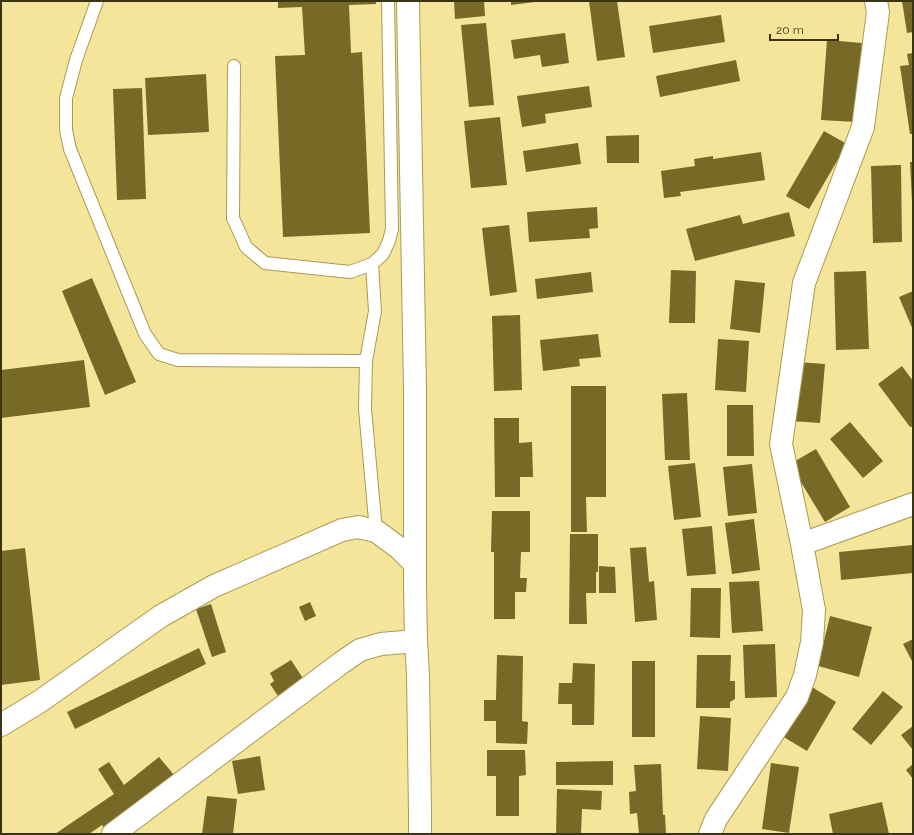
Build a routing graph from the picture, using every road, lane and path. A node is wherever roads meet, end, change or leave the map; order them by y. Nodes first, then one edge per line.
1 (97, 1) edge
2 (388, 1) edge
3 (408, 1) edge
4 (876, 1) edge
5 (234, 66) dead end
6 (372, 264) junction
7 (366, 361) junction
8 (913, 504) edge
9 (376, 531) junction
10 (802, 544) junction
11 (415, 564) junction
12 (416, 641) junction
13 (1, 725) edge
14 (113, 834) edge
15 (420, 834) edge
16 (710, 834) edge

1 - 7 lane
2 - 6 lane
3 - 11 street
4 - 10 street
5 - 6 lane
6 - 7 lane
7 - 9 lane
8 - 10 street
9 - 11 street
9 - 13 street
10 - 16 street
11 - 12 street
12 - 14 street
12 - 15 street

